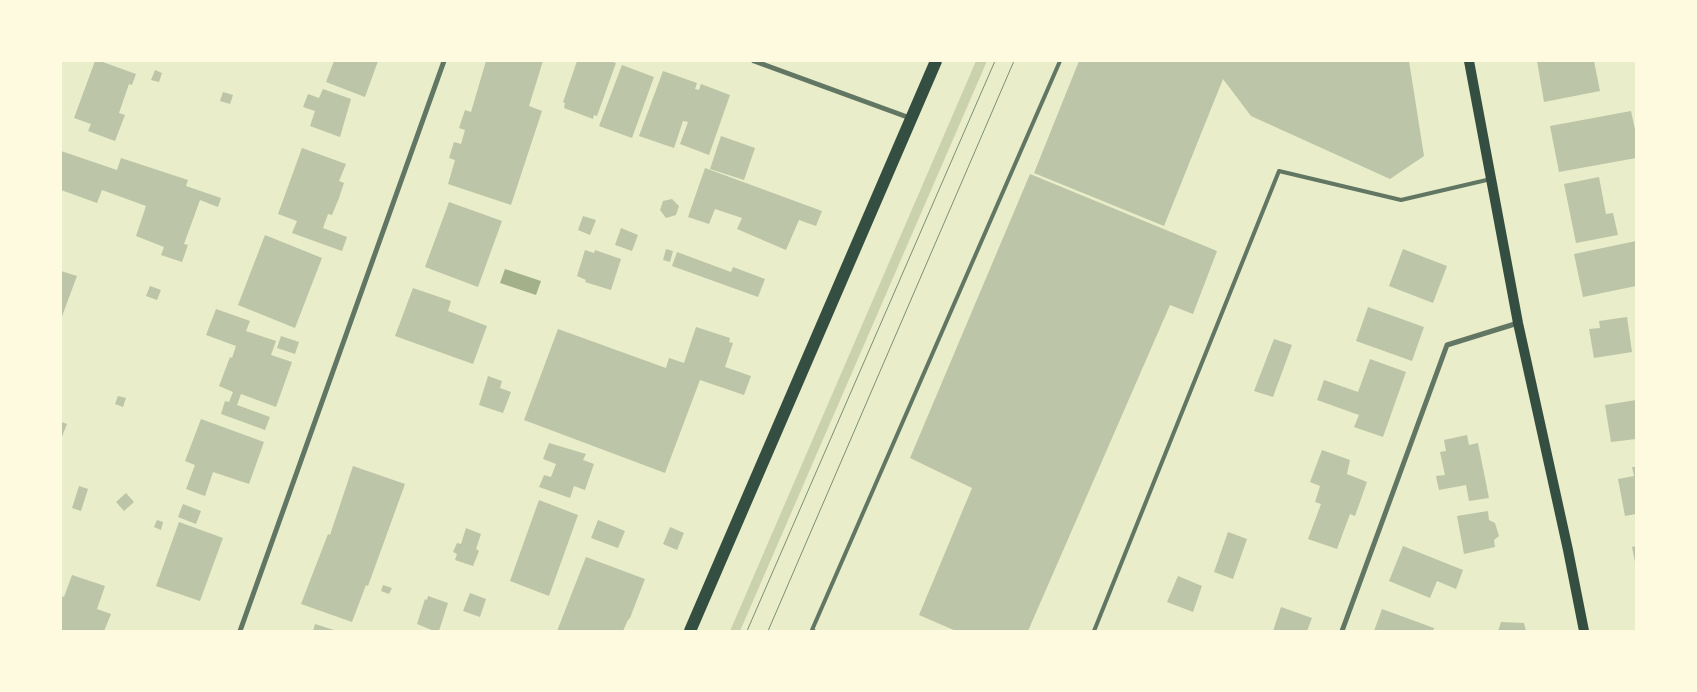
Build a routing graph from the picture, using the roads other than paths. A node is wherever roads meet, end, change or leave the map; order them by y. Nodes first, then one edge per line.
1 (444, 61) edge
2 (754, 61) edge
3 (936, 61) edge
4 (1060, 61) edge
5 (1470, 61) edge
6 (911, 119) junction
7 (1492, 179) junction
8 (1518, 323) junction
9 (240, 631) edge
10 (690, 631) edge
11 (814, 631) edge
12 (1094, 631) edge
13 (1342, 631) edge
14 (1584, 631) edge

1 - 9 street
2 - 6 street
3 - 6 main road
4 - 11 lane
5 - 7 main road
6 - 10 main road
7 - 8 main road
7 - 12 lane
8 - 13 street
8 - 14 main road

